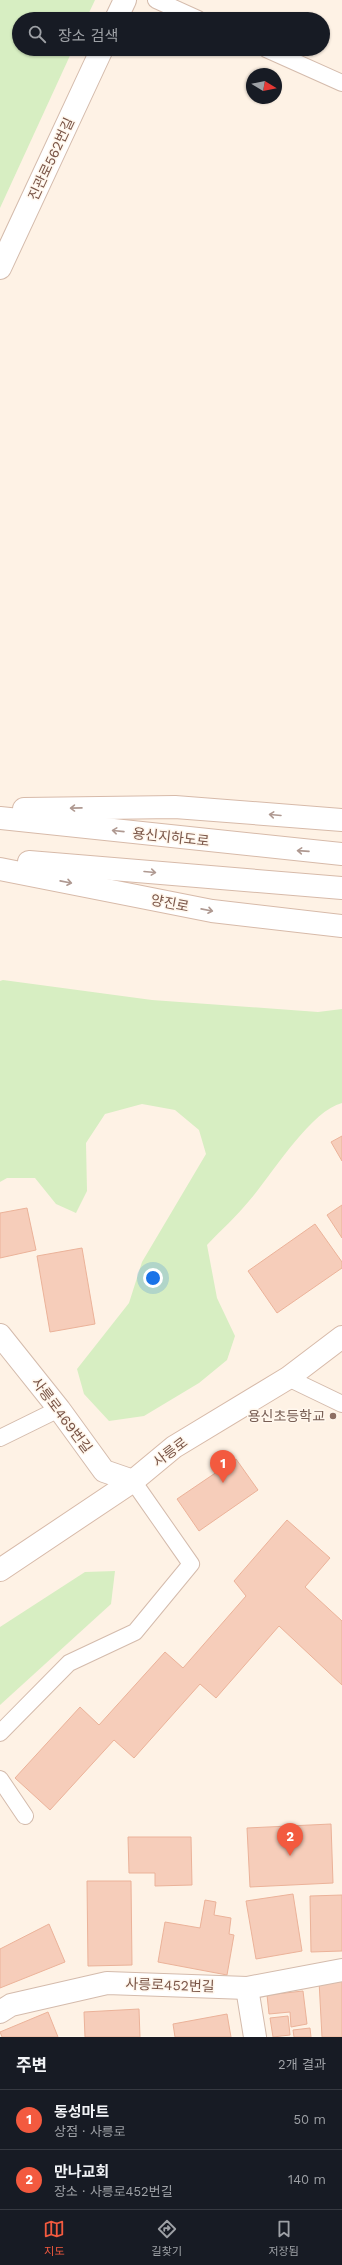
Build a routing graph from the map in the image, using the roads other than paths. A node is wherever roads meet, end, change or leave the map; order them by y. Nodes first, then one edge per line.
1 (125, 0) edge
2 (156, 0) edge
3 (119, 12) edge
4 (183, 12) edge
5 (99, 56) edge
6 (282, 56) edge
7 (342, 83) edge
8 (0, 268) edge
9 (0, 809) edge
10 (0, 818) edge
11 (342, 820) edge
12 (342, 854) edge
13 (0, 860) edge
14 (0, 869) edge
15 (342, 888) edge
16 (342, 926) edge
17 (0, 1335) edge
18 (342, 1337) edge
19 (288, 1378) junction
20 (342, 1404) edge
21 (59, 1409) junction
22 (2, 1431) edge
23 (133, 1481) junction
24 (0, 1570) edge
25 (0, 1733) edge
26 (0, 1779) edge
27 (25, 1816) dead end
28 (342, 1970) edge
29 (247, 1988) junction
30 (0, 2012) edge
31 (254, 2037) edge

1 - 3 main road
2 - 4 lane
5 - 8 main road, 진관로562번길
6 - 7 lane
11 -> 9 main road
12 -> 10 main road, 용신지하도로
13 -> 15 main road
14 -> 16 main road, 양진로
17 - 21 main road, 사릉로469번길
18 - 19 main road, 사릉로
19 - 20 lane
19 - 23 main road, 사릉로
21 - 22 lane
21 - 23 main road, 사릉로469번길
23 - 24 main road, 사릉로
23 - 25 lane
26 - 27 lane
28 - 29 main road, 사릉로452번길
29 - 30 main road, 사릉로452번길
29 - 31 main road

